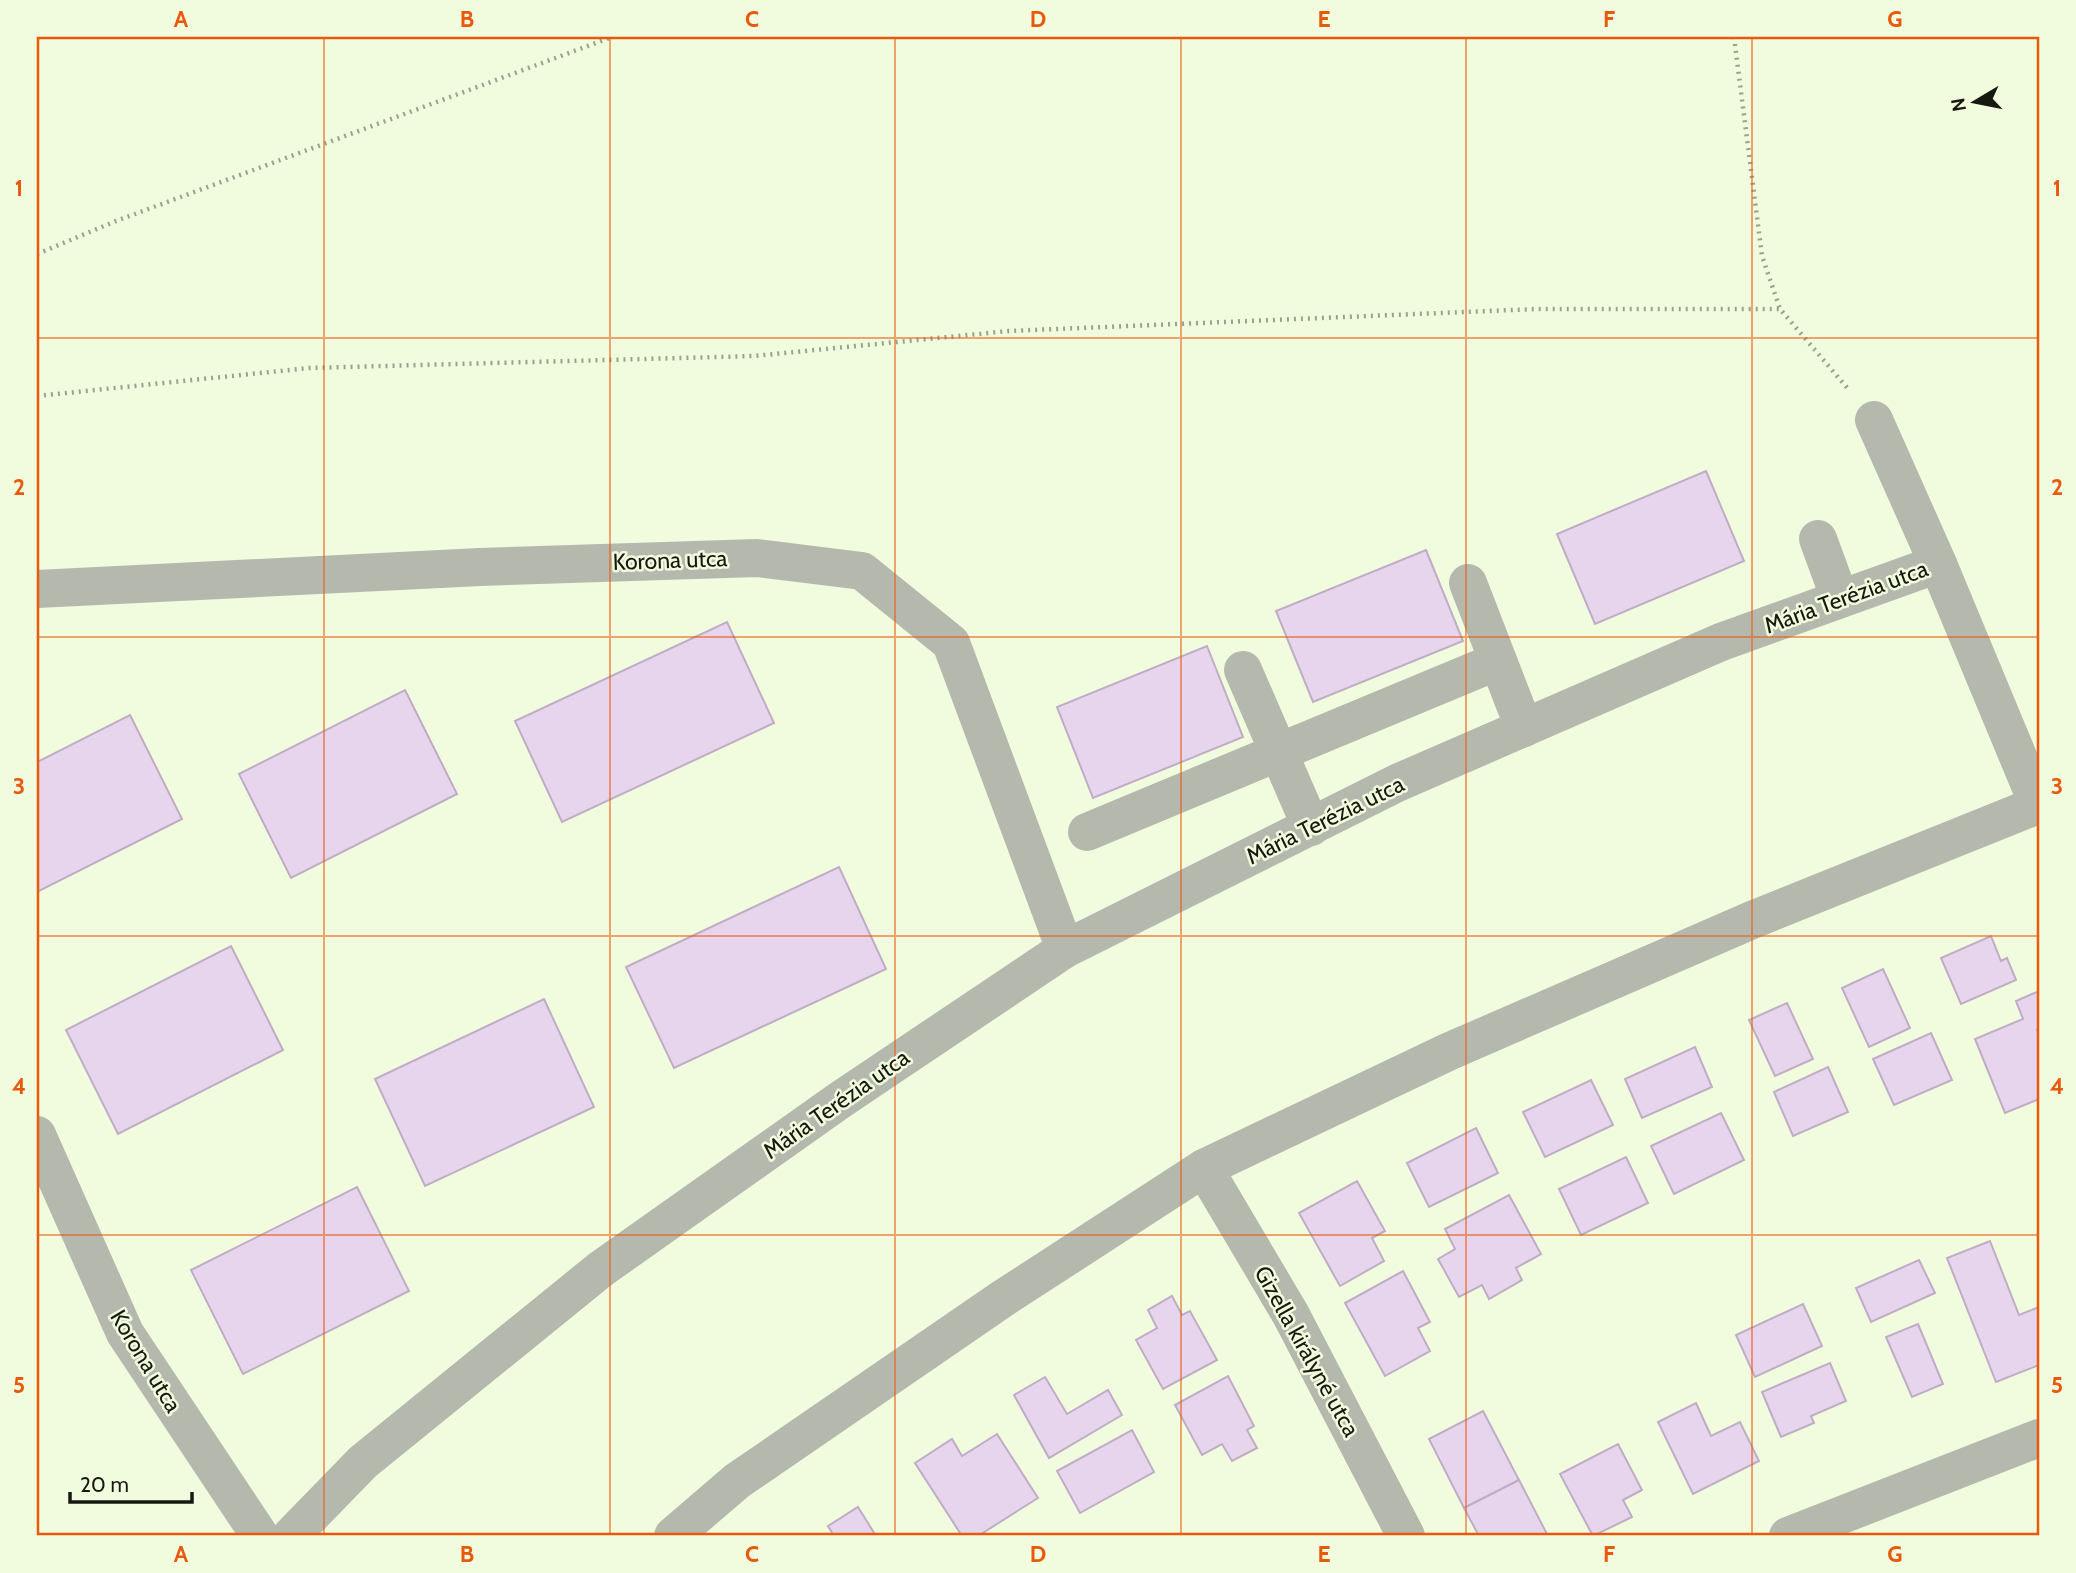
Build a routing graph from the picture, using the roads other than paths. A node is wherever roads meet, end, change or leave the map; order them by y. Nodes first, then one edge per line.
1 (1874, 420) road end
2 (1818, 539) dead end
3 (1938, 564) junction
4 (1468, 583) dead end
5 (37, 589) edge
6 (1840, 599) junction
7 (1498, 661) junction
8 (1243, 670) dead end
9 (1524, 728) junction
10 (1279, 751) junction
11 (2039, 806) edge
12 (1311, 827) junction
13 (1087, 832) dead end
14 (1065, 949) junction
15 (37, 1135) edge
16 (1203, 1168) junction
17 (2033, 1446) edge
18 (260, 1536) edge
19 (291, 1536) edge
20 (673, 1536) edge
21 (1406, 1536) edge
22 (1788, 1536) edge

1 - 3 street
2 - 6 street
3 - 6 street, Mária Terézia utca
3 - 11 street, Mária Terézia utca
4 - 7 street
5 - 14 street, Korona utca
6 - 9 street, Mária Terézia utca
7 - 9 street
7 - 10 street
8 - 10 street
9 - 12 street, Mária Terézia utca
10 - 12 street
10 - 13 street
11 - 16 street, Mária Terézia utca
12 - 14 street, Mária Terézia utca
14 - 19 street, Mária Terézia utca
15 - 18 street, Korona utca
16 - 20 street, Mária Terézia utca
16 - 21 street, Gizella királyné utca
17 - 22 street

